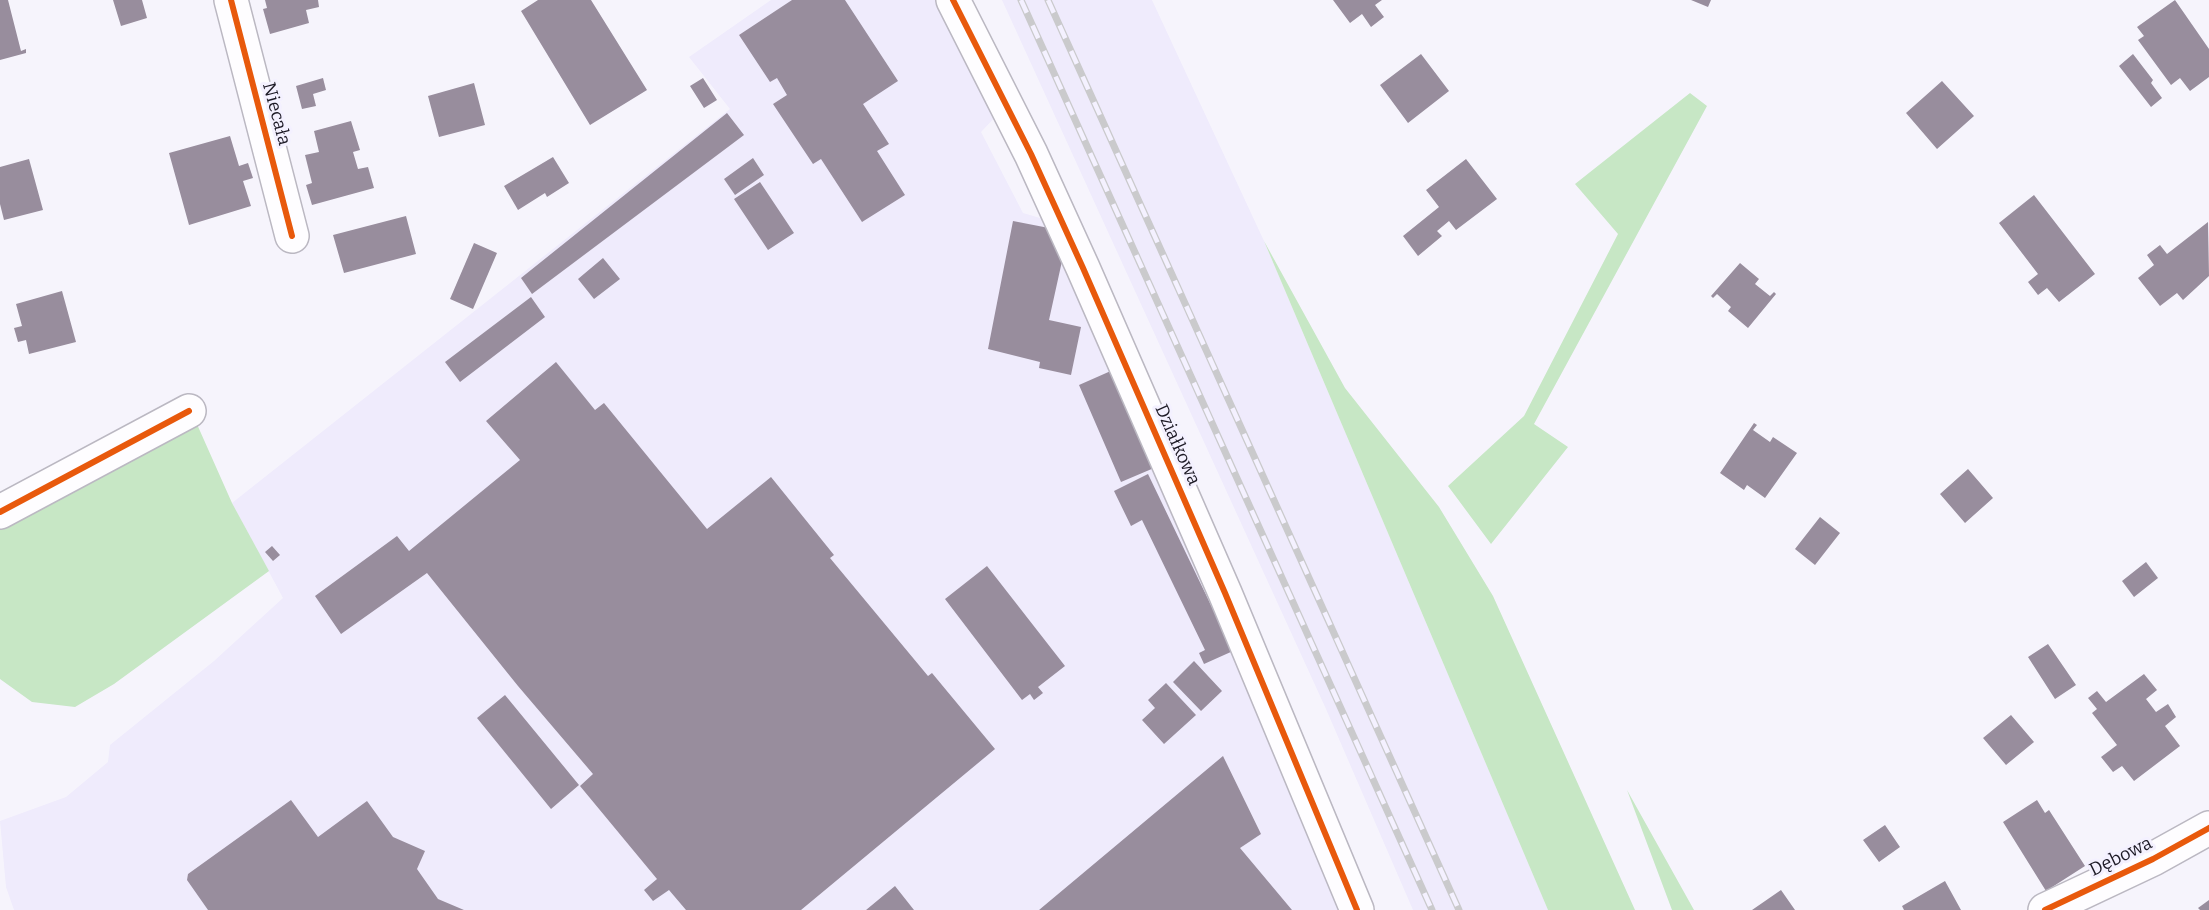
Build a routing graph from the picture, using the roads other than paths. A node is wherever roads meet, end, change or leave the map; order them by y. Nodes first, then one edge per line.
1 (231, 0) edge
2 (953, 0) edge
3 (292, 236) dead end
4 (189, 411) dead end
5 (0, 512) edge
6 (2209, 828) edge
7 (1357, 910) edge
8 (2045, 910) edge

1 - 3 street, Niecała
2 - 7 street, Działkowa
4 - 5 street
6 - 8 street, Dębowa

